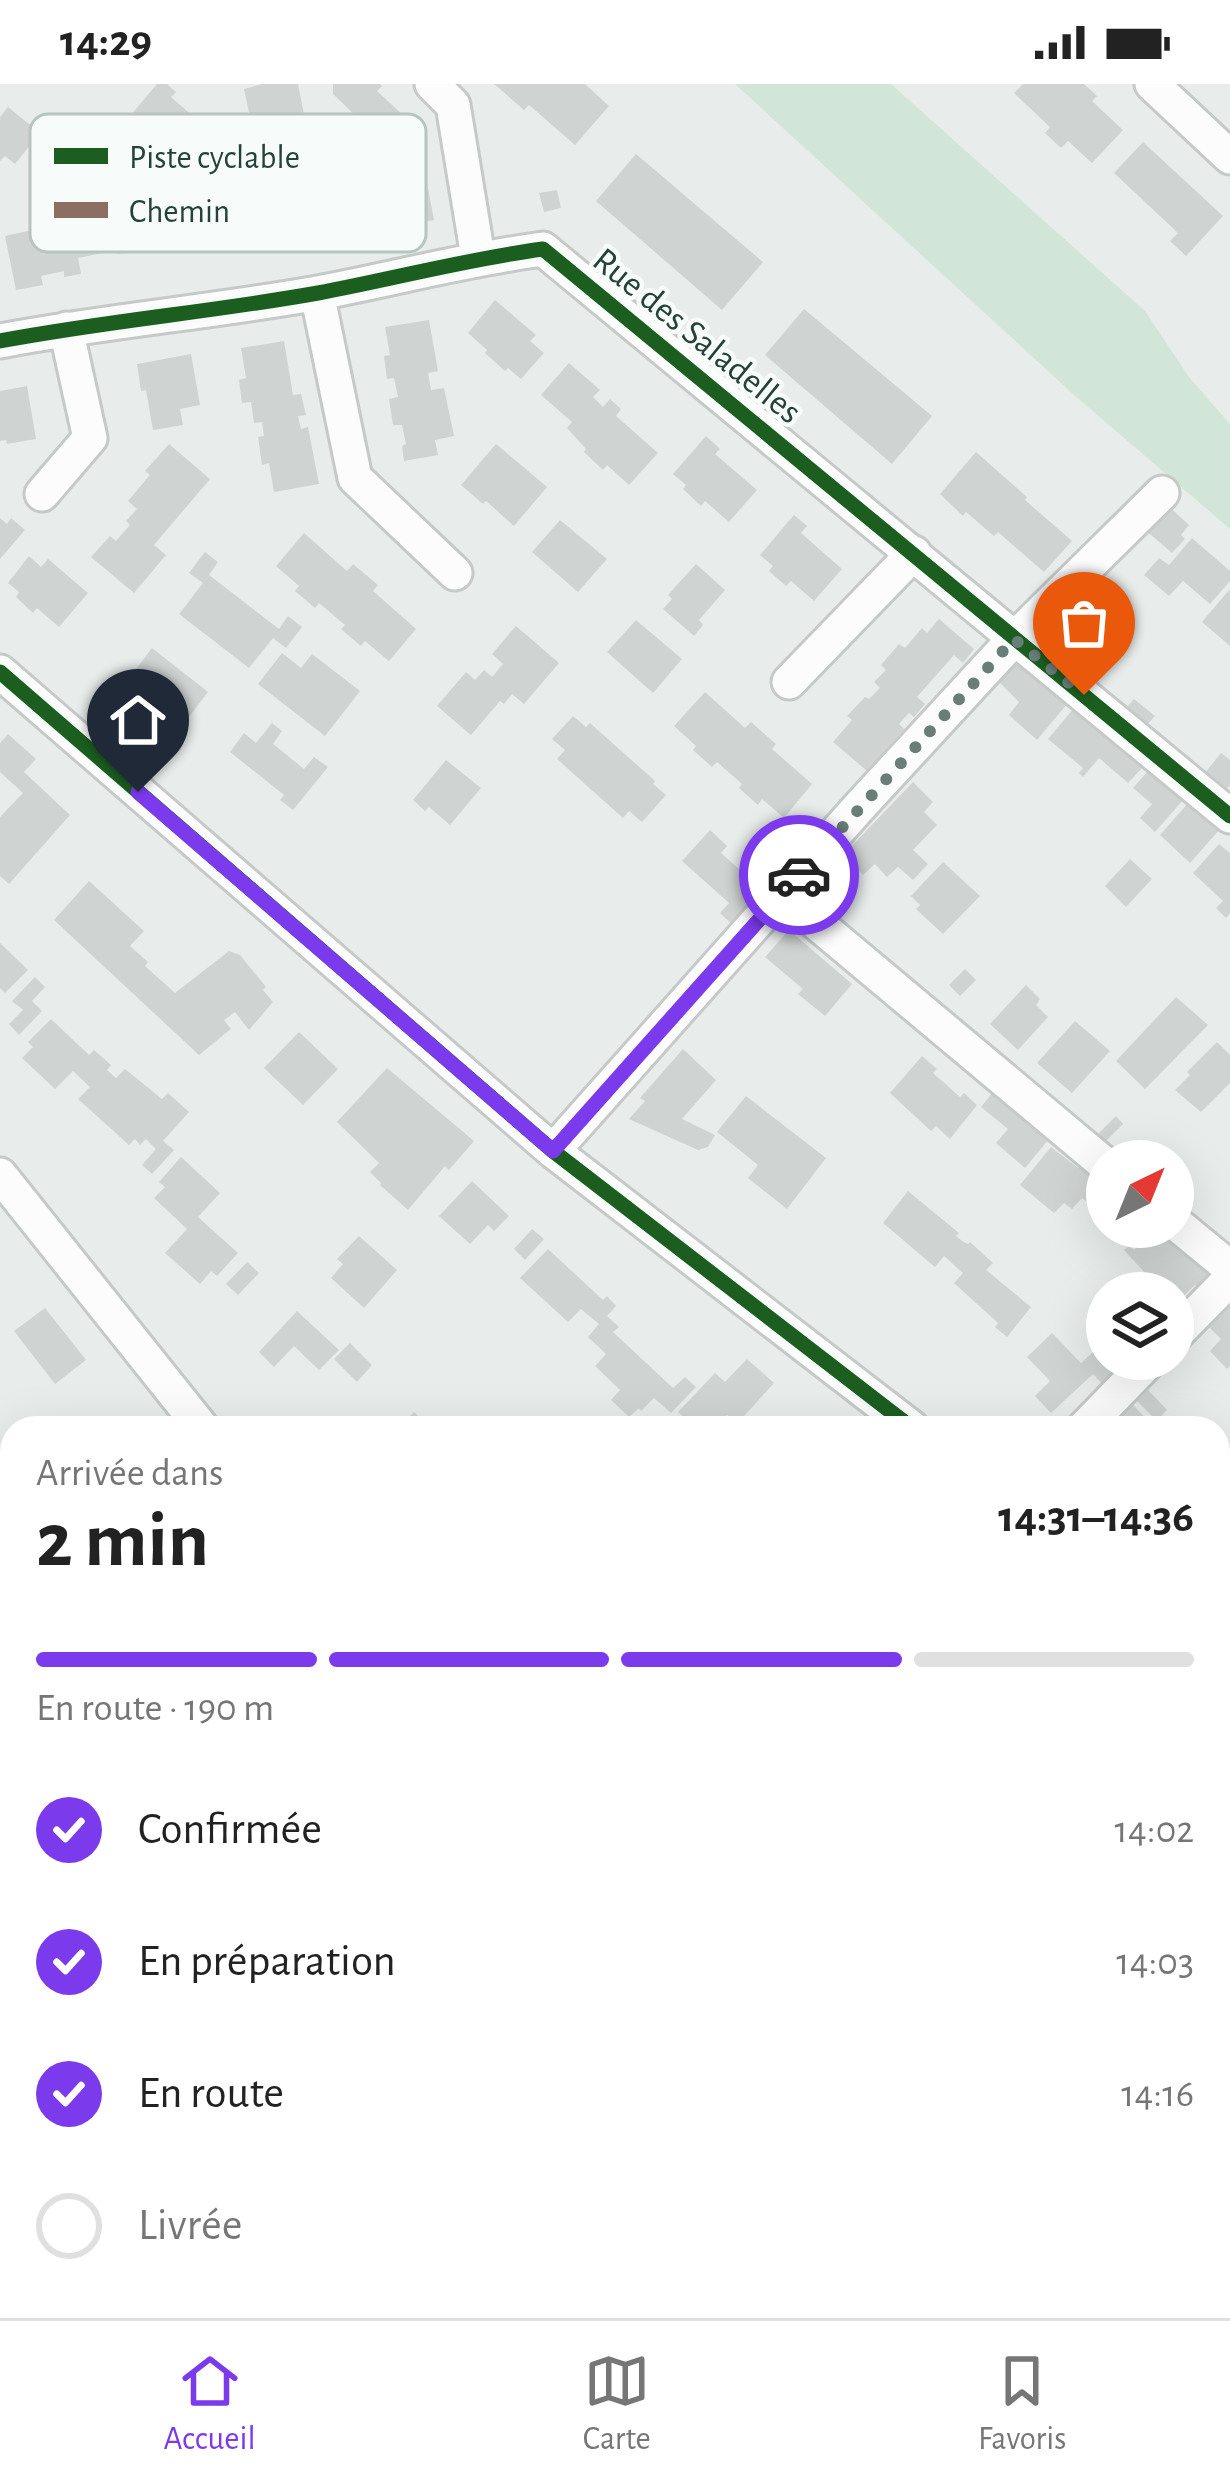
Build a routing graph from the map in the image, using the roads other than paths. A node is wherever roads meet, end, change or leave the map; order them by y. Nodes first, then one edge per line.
1 (432, 84) edge
2 (1152, 84) edge
3 (1230, 157) edge
4 (478, 257) junction
5 (317, 293) junction
6 (66, 328) junction
7 (0, 341) edge
8 (1162, 493) dead end
9 (42, 494) dead end
10 (914, 553) junction
11 (455, 573) dead end
12 (1014, 639) junction
13 (0, 672) edge
14 (789, 682) dead end
15 (1230, 816) edge
16 (782, 894) junction
17 (1086, 1148) edge
18 (553, 1151) junction
19 (0, 1175) edge
20 (1194, 1238) edge
21 (1230, 1268) edge
22 (1230, 1279) edge
23 (1194, 1316) edge
24 (1131, 1380) edge
25 (192, 1416) edge
26 (896, 1416) edge
27 (1096, 1416) edge

1 - 4 street
2 - 3 street
4 - 5 street, Rue des Saladelles
4 - 10 street, Rue des Saladelles
5 - 6 street, Rue des Saladelles
5 - 11 street
6 - 7 street, Rue des Saladelles
6 - 9 street
8 - 12 street
10 - 12 street, Rue des Saladelles
10 - 14 street
12 - 15 street, Rue des Saladelles
12 - 16 street
13 - 18 street
16 - 17 street
16 - 18 street
18 - 26 street
19 - 25 street
20 - 21 street
22 - 23 street
24 - 27 street

